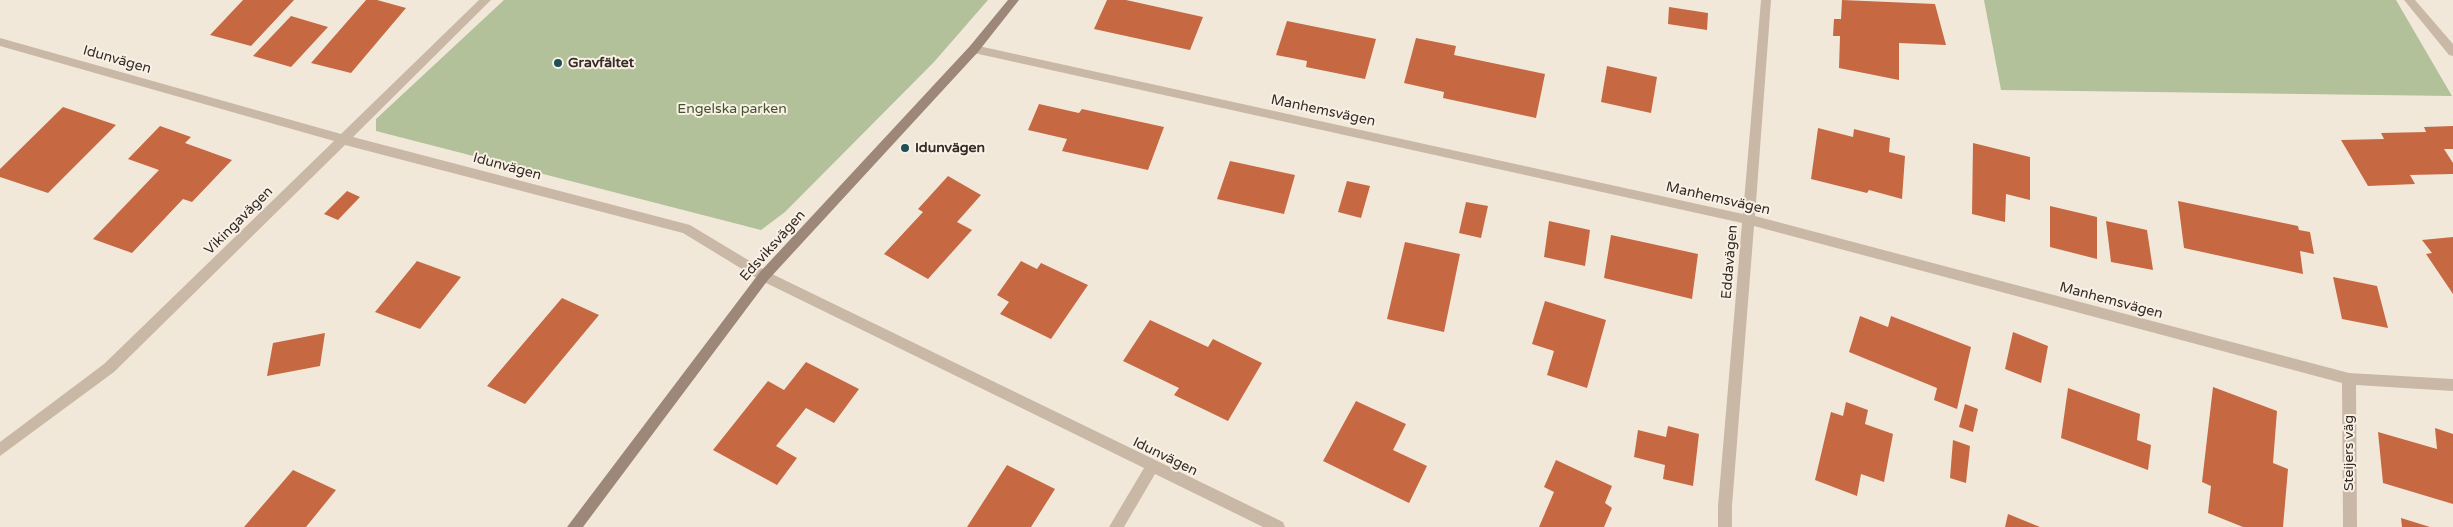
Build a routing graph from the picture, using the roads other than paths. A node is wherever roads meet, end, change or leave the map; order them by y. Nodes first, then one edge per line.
1 (486, 0) edge
2 (1014, 0) edge
3 (1766, 0) edge
4 (2409, 0) edge
5 (0, 42) edge
6 (974, 49) junction
7 (2453, 52) edge
8 (342, 139) junction
9 (1749, 220) junction
10 (764, 276) junction
11 (2349, 379) junction
12 (2453, 385) edge
13 (0, 450) edge
14 (1152, 467) junction
15 (574, 527) edge
16 (1116, 527) edge
17 (1278, 527) edge
18 (1725, 527) edge
19 (2350, 527) edge

1 - 8 street, Vikingavägen
2 - 6 street, Edsviksvägen
3 - 9 street, Eddavägen
4 - 7 street
5 - 8 street, Idunvägen
6 - 9 street, Manhemsvägen
6 - 10 street, Edsviksvägen
8 - 10 street, Idunvägen
8 - 13 street, Vikingavägen
9 - 11 street, Manhemsvägen
9 - 18 street, Eddavägen
10 - 14 street, Idunvägen
10 - 15 street, Edsviksvägen
11 - 12 street, Manhemsvägen
11 - 19 street, Steijers väg
14 - 16 street
14 - 17 street, Idunvägen

